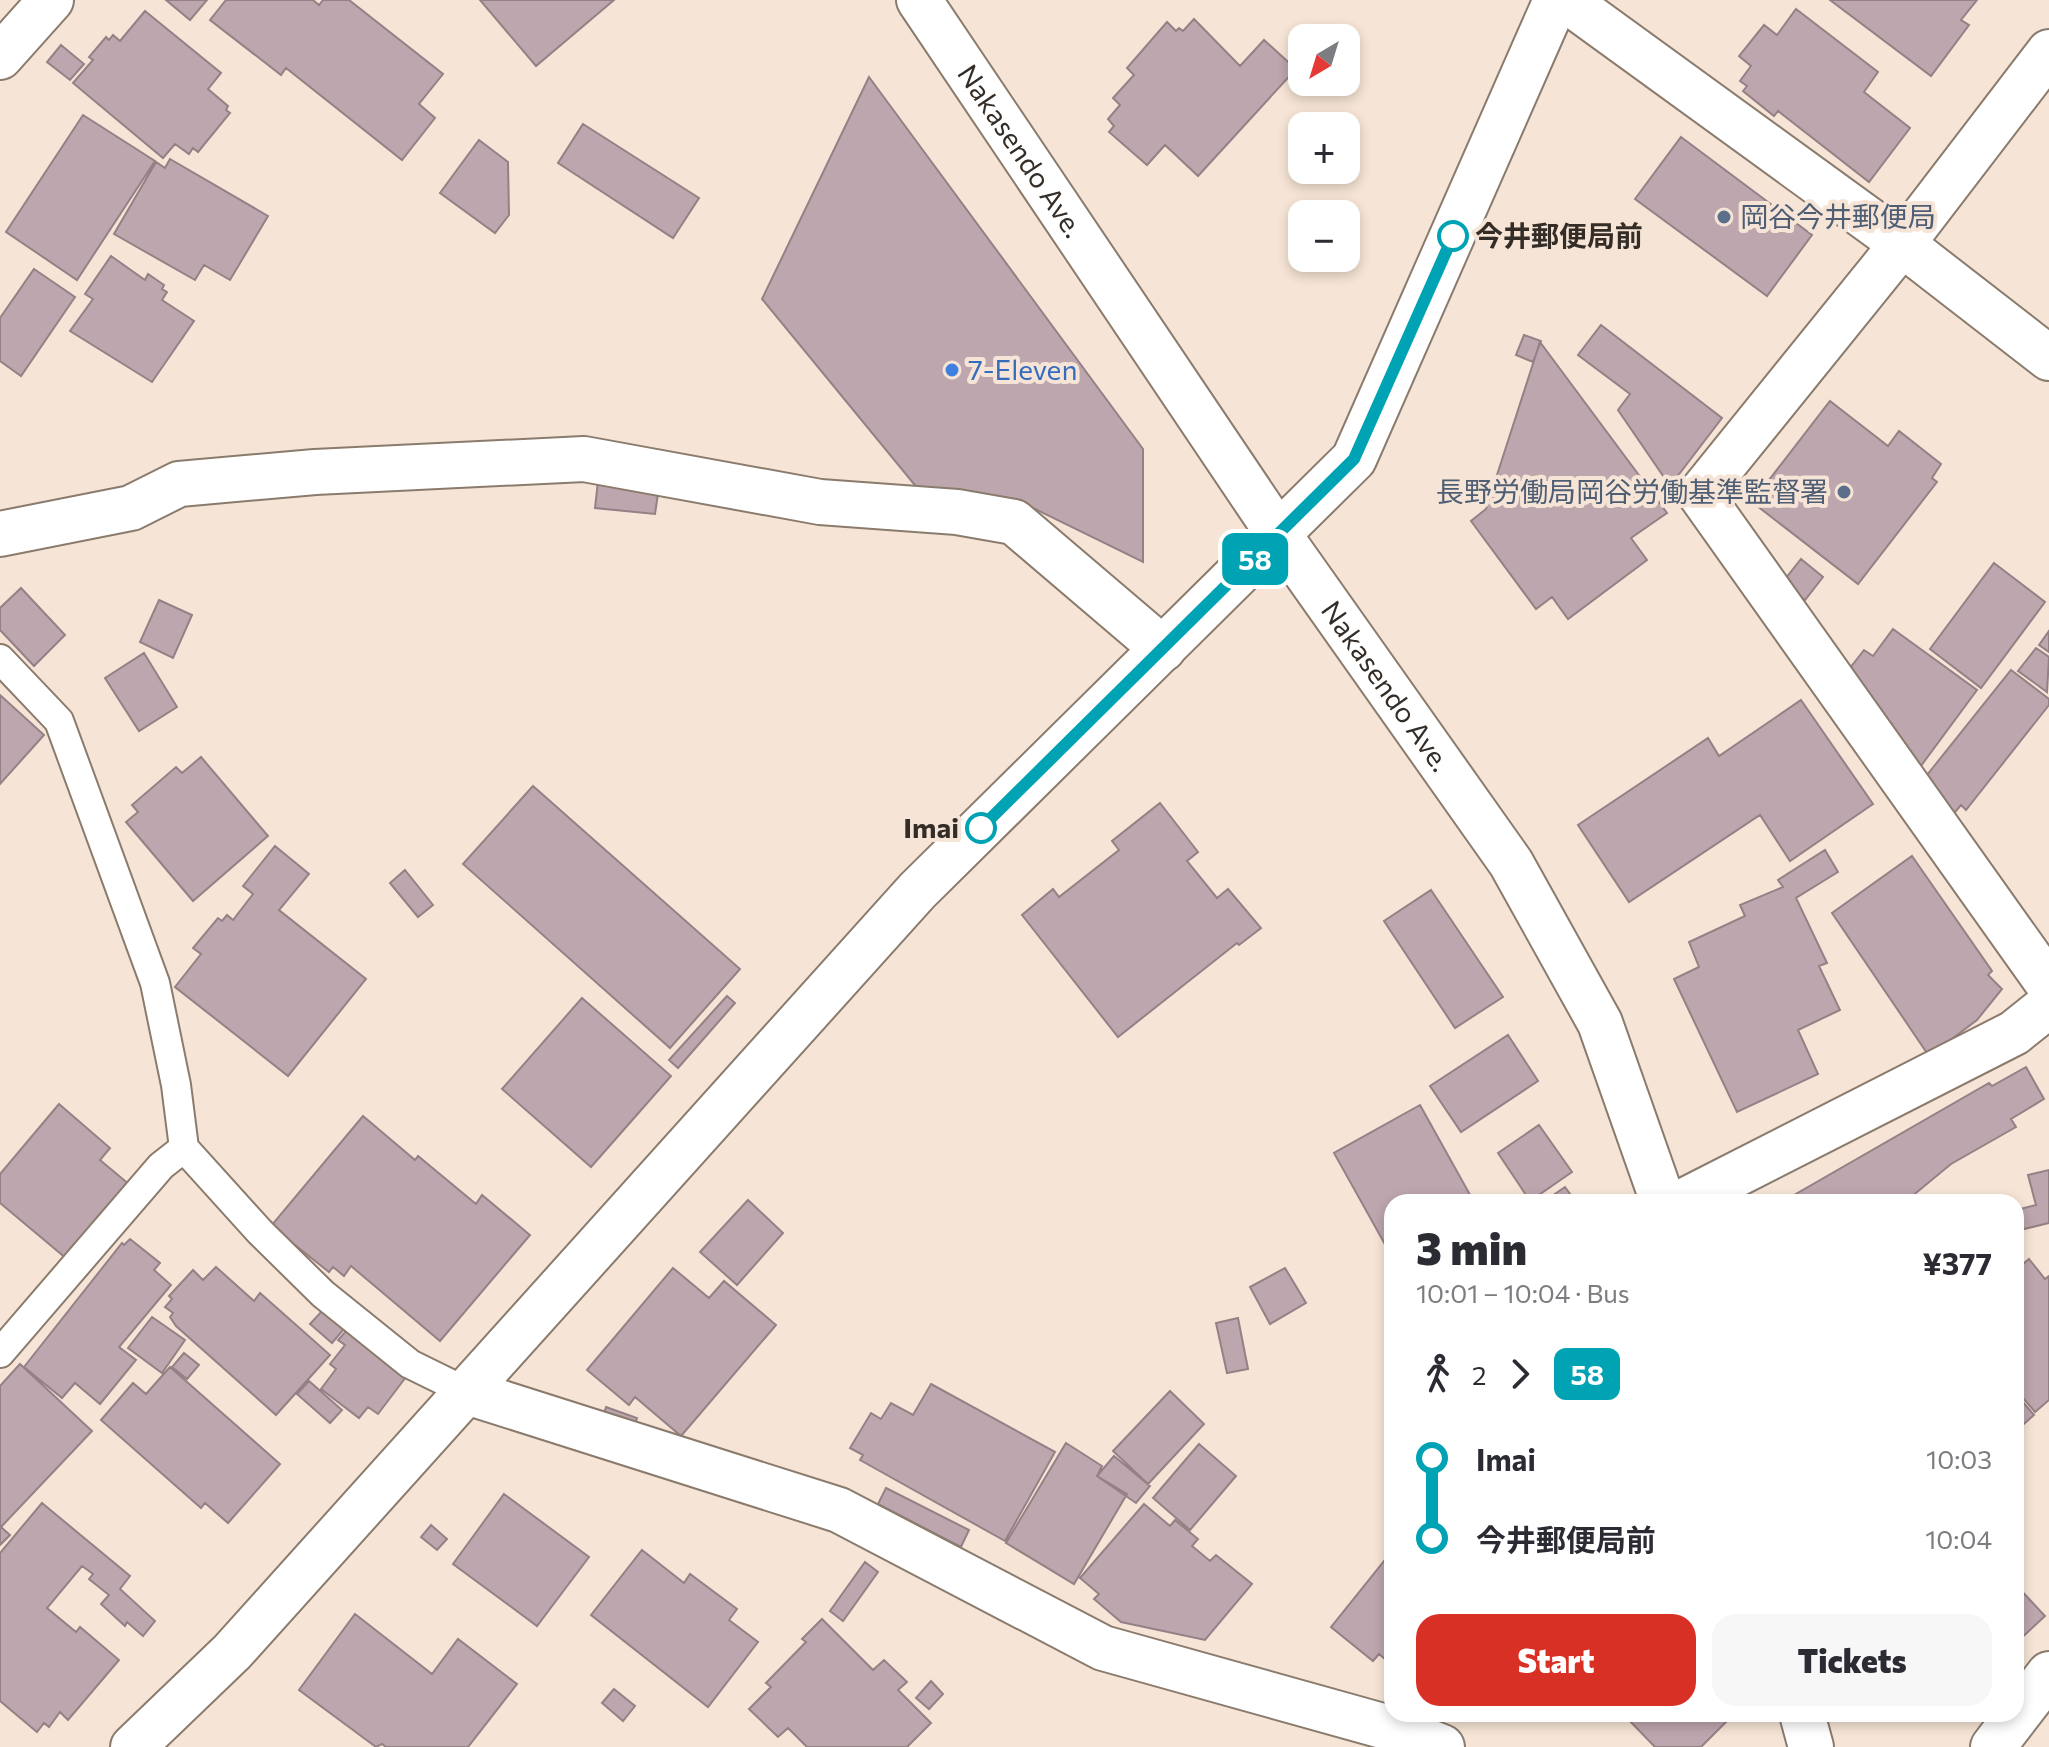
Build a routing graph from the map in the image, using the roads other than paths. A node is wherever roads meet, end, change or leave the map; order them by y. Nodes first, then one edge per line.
1 (51, 0) edge
2 (919, 0) edge
3 (1556, 0) edge
4 (1566, 0) edge
5 (2049, 52) edge
6 (0, 57) edge
7 (1902, 244) junction
8 (2049, 358) edge
9 (0, 534) edge
10 (1279, 535) junction
11 (1163, 649) junction
12 (0, 659) edge
13 (2049, 985) edge
14 (2049, 1005) edge
15 (184, 1148) junction
16 (1660, 1194) edge
17 (1698, 1194) edge
18 (0, 1353) edge
19 (467, 1392) junction
20 (2049, 1674) edge
21 (2024, 1707) edge
22 (1804, 1722) edge
23 (2012, 1722) edge
24 (1415, 1735) edge
25 (133, 1747) edge
26 (1811, 1747) edge
27 (1993, 1747) edge

1 - 6 main road
2 - 10 main road, Nakasendo Ave.
3 - 10 main road
4 - 7 main road
5 - 7 main road
7 - 8 main road
7 - 13 main road
9 - 11 main road
10 - 11 main road
10 - 16 main road, Nakasendo Ave.
11 - 19 main road
12 - 15 lane
14 - 17 main road
15 - 18 lane
15 - 19 lane
19 - 24 main road
19 - 25 main road
20 - 21 main road
22 - 26 main road
23 - 27 main road

